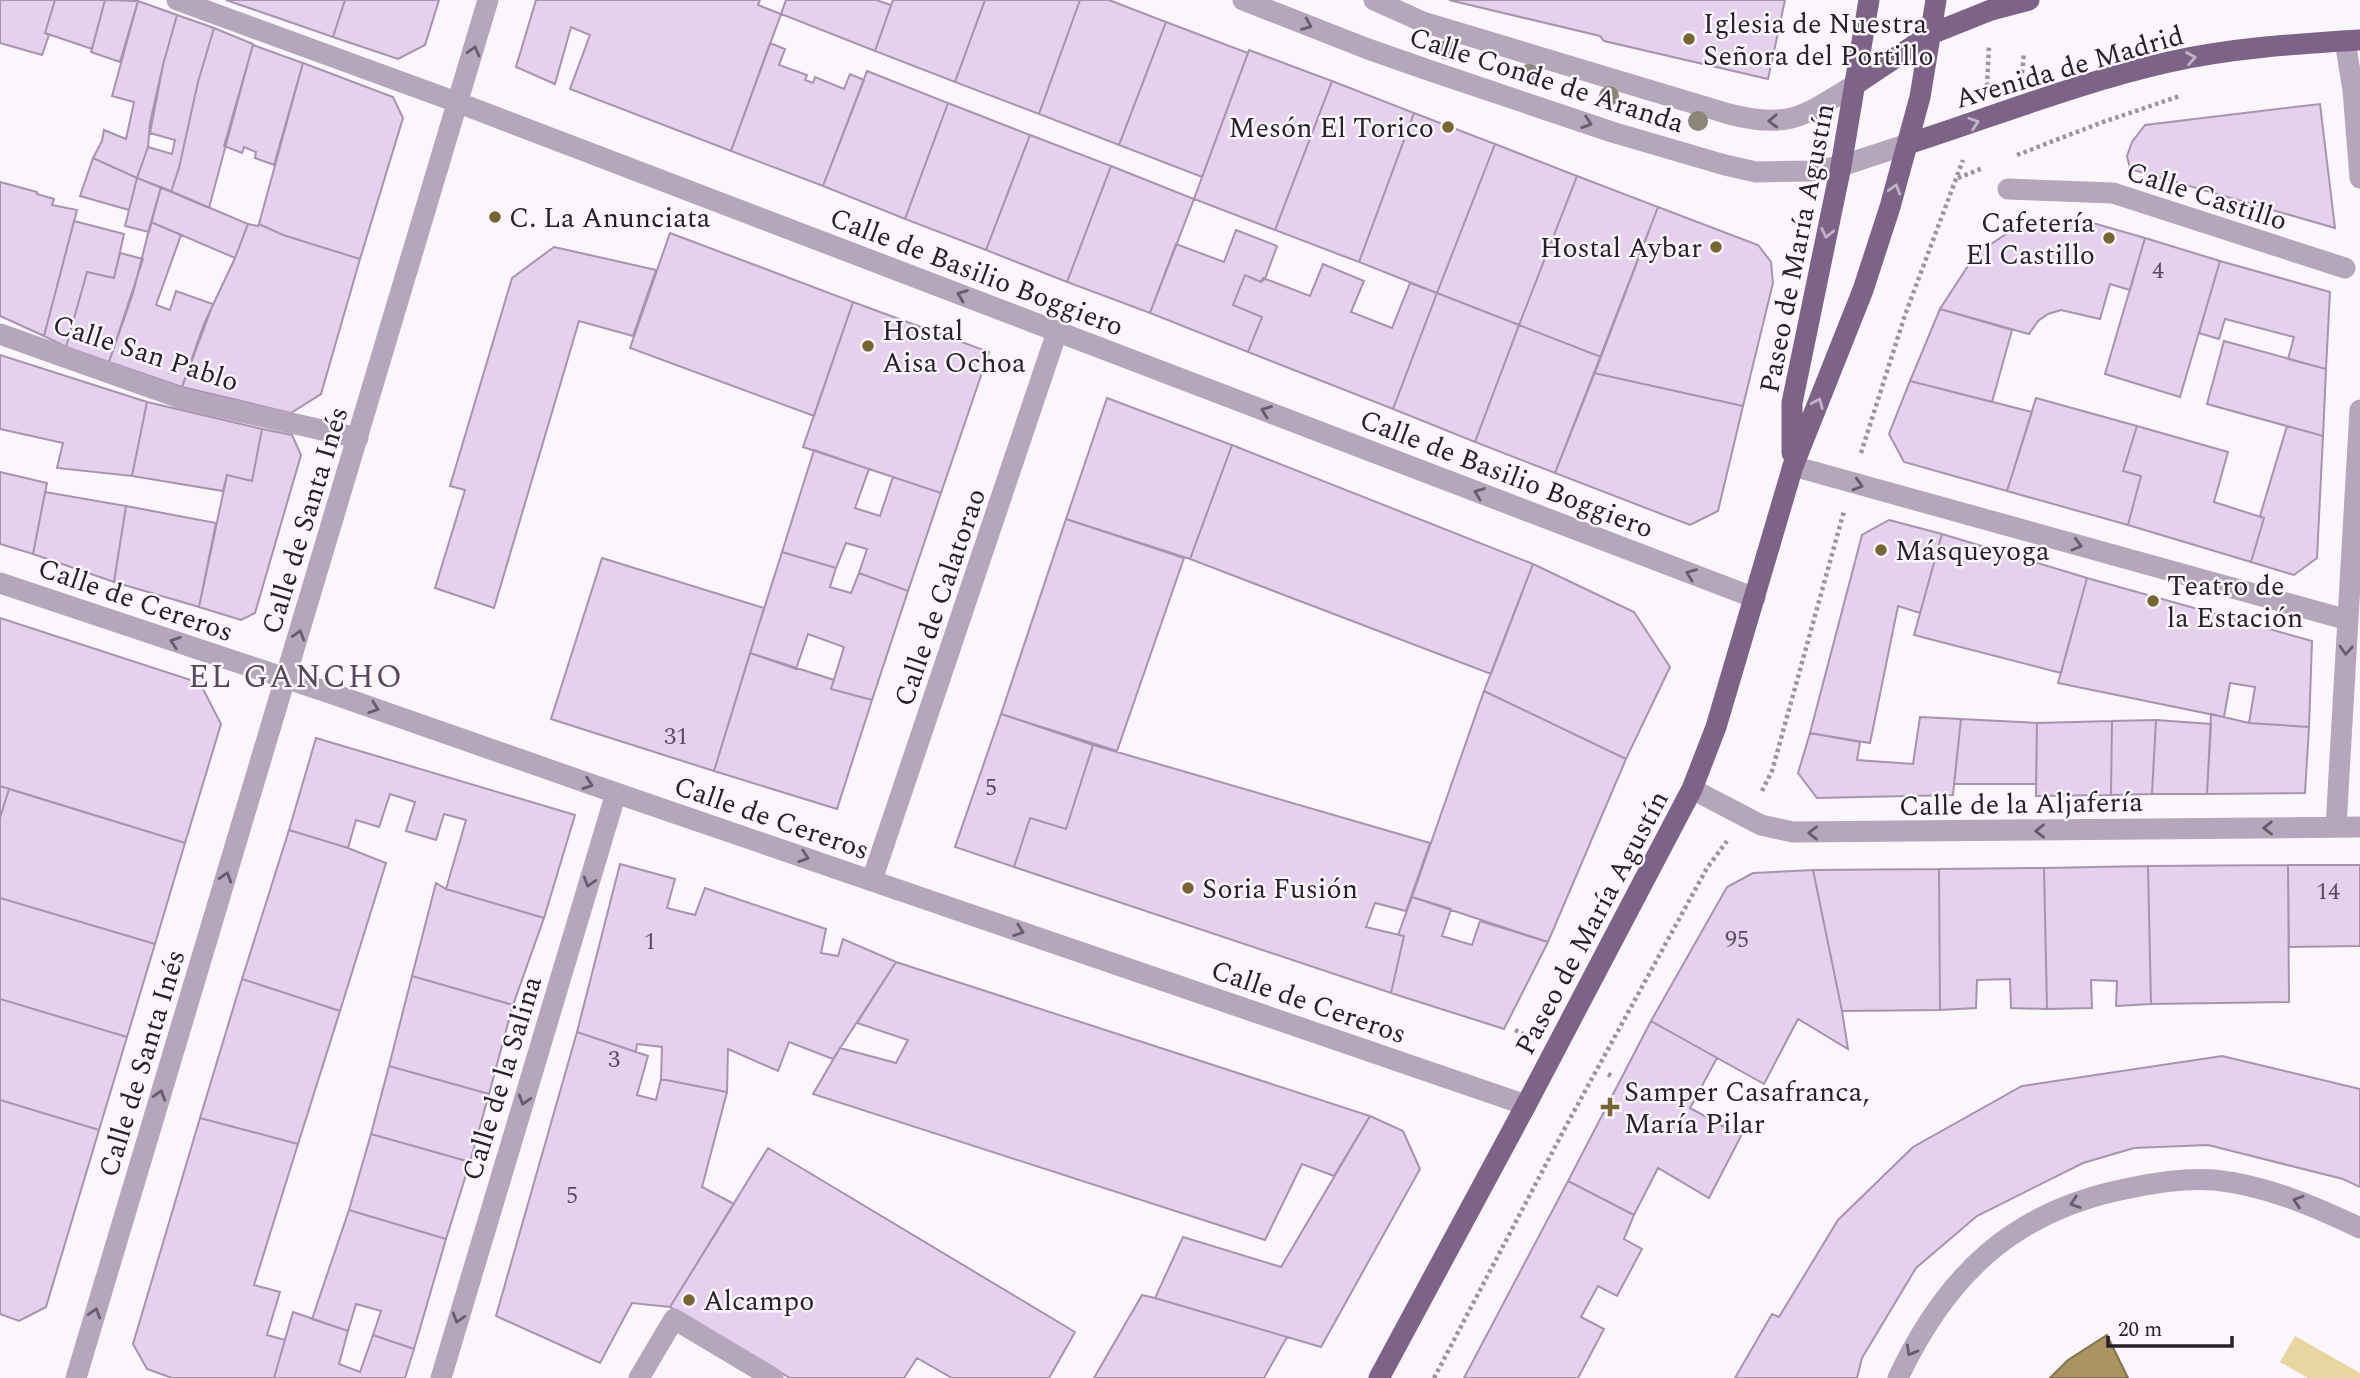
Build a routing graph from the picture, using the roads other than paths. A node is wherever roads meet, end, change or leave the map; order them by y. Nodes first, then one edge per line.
1 (177, 0) edge
2 (488, 0) edge
3 (1243, 0) edge
4 (1374, 0) edge
5 (1869, 0) edge
6 (1936, 0) edge
7 (2029, 0) edge
8 (1931, 34) junction
9 (2353, 41) edge
10 (1856, 84) junction
11 (459, 103) junction
12 (1909, 144) junction
13 (1841, 166) junction
14 (2360, 178) edge
15 (2008, 189) dead end
16 (2344, 268) dead end
17 (1057, 332) junction
18 (0, 334) edge
19 (2360, 410) edge
20 (358, 438) junction
21 (1793, 466) junction
22 (0, 583) edge
23 (1755, 598) junction
24 (2348, 620) junction
25 (286, 679) junction
26 (1692, 789) junction
27 (616, 793) junction
28 (2336, 827) junction
29 (2360, 827) edge
30 (872, 880) junction
31 (1526, 1105) junction
32 (2360, 1228) edge
33 (76, 1378) edge
34 (440, 1378) edge
35 (639, 1378) edge
36 (773, 1378) edge
37 (1378, 1378) edge
38 (1898, 1378) edge

1 - 11 street, Calle de Basilio Boggiero
11 -> 2 street, Calle de Santa Inés
3 -> 13 street, Calle Conde de Aranda
10 -> 4 street, Calle Conde de Aranda
5 - 10 main road, Paseo de María Agustín
6 - 8 main road, Paseo de María Agustín
7 - 8 main road
8 - 10 main road, Calle Conde de Aranda
8 - 12 main road, Paseo de María Agustín
12 -> 9 main road, Avenida de Madrid
9 - 14 street
10 - 13 main road, Paseo de María Agustín
17 -> 11 street, Calle de Basilio Boggiero
11 - 20 street, Calle de Santa Inés
12 - 13 street, Avenida de Madrid
21 -> 12 main road, Paseo de María Agustín
13 -> 21 main road, Paseo de María Agustín
15 - 16 street, Calle Castillo
23 -> 17 street, Calle de Basilio Boggiero
17 - 30 street, Calle de Calatorao
18 - 20 street, Calle San Pablo
19 - 24 street
25 -> 20 street, Calle de Santa Inés
21 - 23 main road, Paseo de María Agustín
21 -> 24 street
25 -> 22 street, Calle de Cereros
23 - 26 main road, Paseo de María Agustín
24 -> 28 street
25 -> 27 street, Calle de Cereros
33 -> 25 street, Calle de Santa Inés
28 -> 26 street, Calle de la Aljafería
26 - 31 main road, Paseo de María Agustín
27 -> 30 street, Calle de Cereros
27 -> 34 street, Calle de la Salina
28 - 29 street, Calle de la Aljafería
30 -> 31 street, Calle de Cereros
31 - 37 main road, Paseo de María Agustín
32 -> 38 street
35 - 36 street

